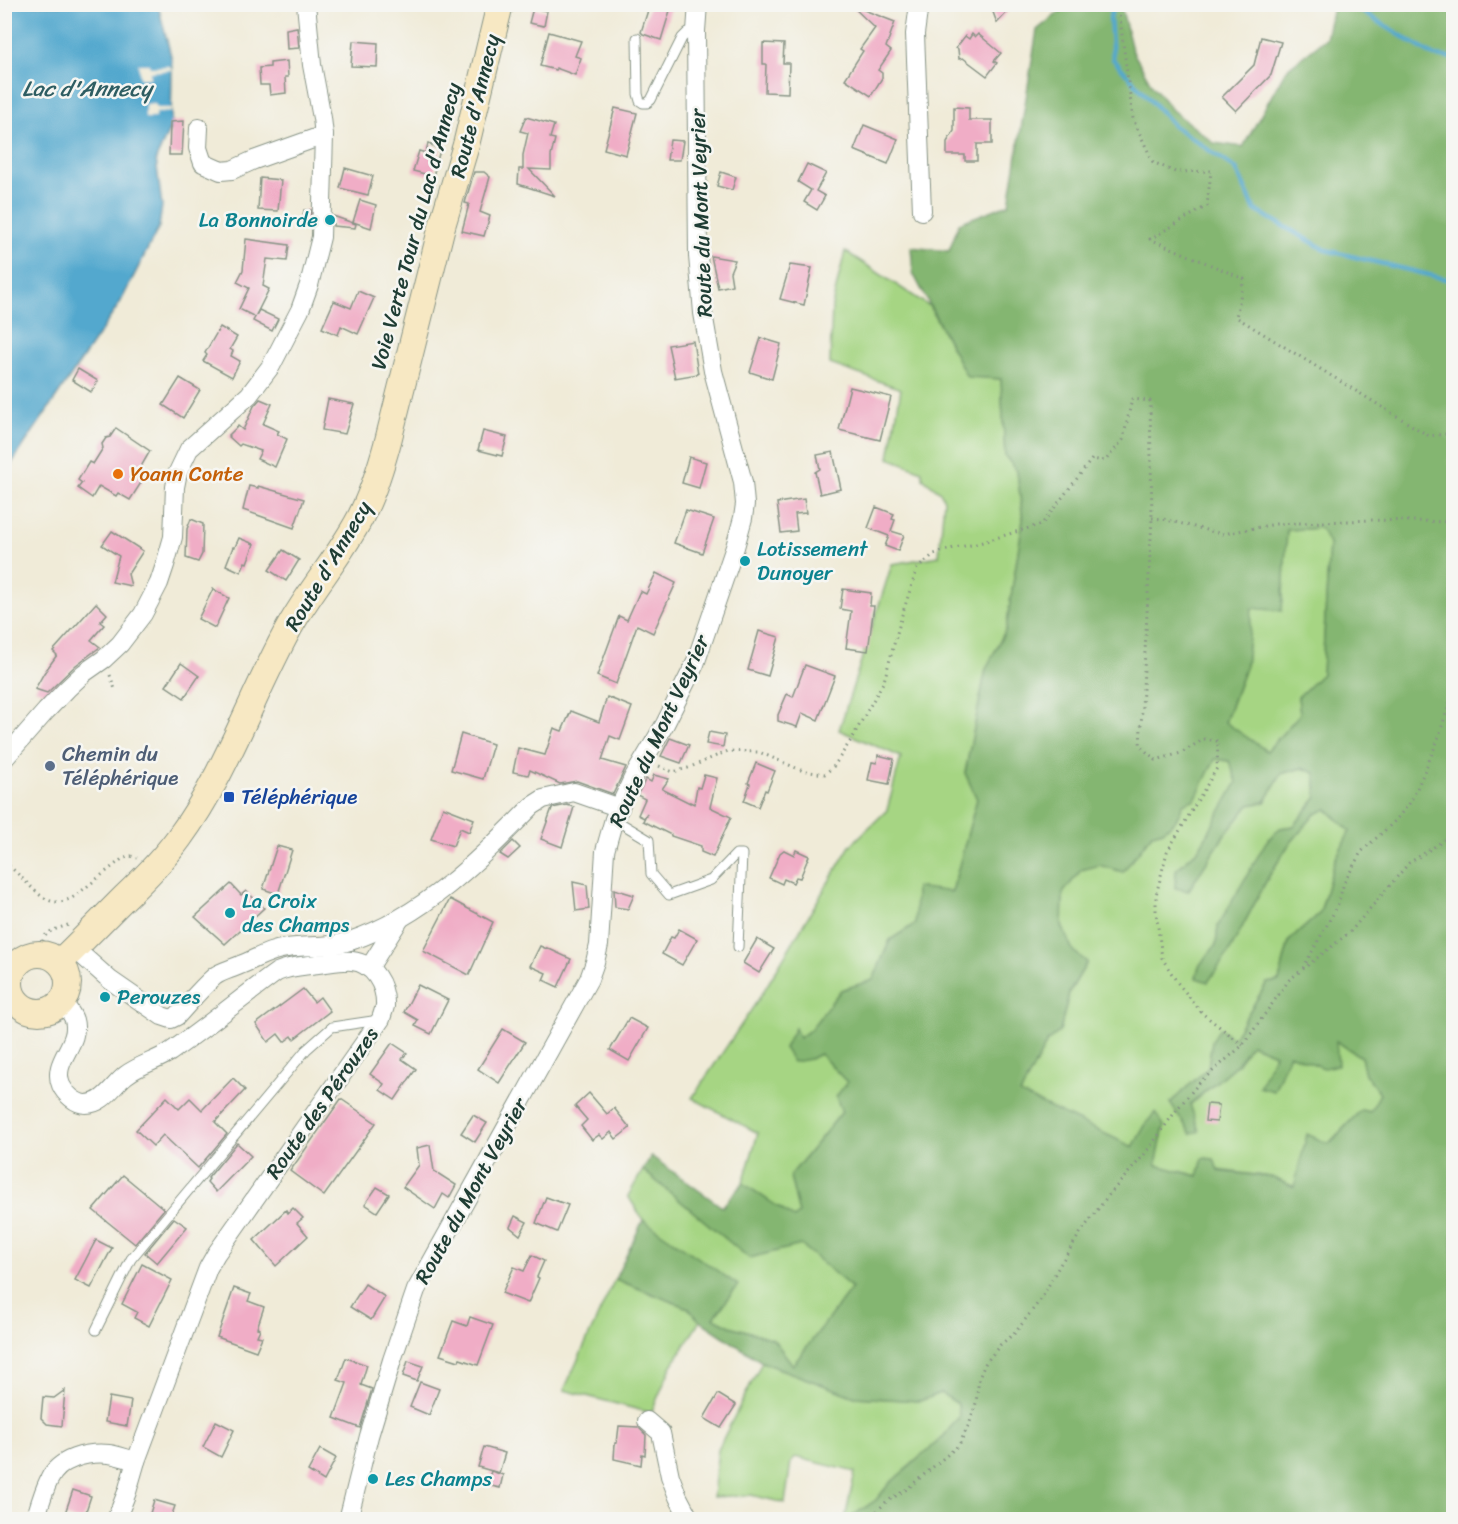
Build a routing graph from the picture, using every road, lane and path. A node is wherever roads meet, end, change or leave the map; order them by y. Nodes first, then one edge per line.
1 (306, 4) edge
2 (500, 4) edge
3 (698, 4) edge
4 (919, 4) edge
5 (1118, 4) edge
6 (696, 31) junction
7 (638, 38) dead end
8 (200, 128) dead end
9 (324, 135) junction
10 (922, 211) dead end
11 (1454, 433) edge
12 (1152, 518) junction
13 (1454, 522) edge
14 (1454, 688) edge
15 (4, 759) edge
16 (642, 763) junction
17 (617, 814) junction
18 (1454, 831) edge
19 (139, 859) dead end
20 (4, 862) edge
21 (400, 919) junction
22 (61, 947) junction
23 (738, 947) dead end
24 (369, 968) junction
25 (1302, 969) junction
26 (10, 984) edge
27 (62, 1001) junction
28 (381, 1019) junction
29 (1243, 1045) junction
30 (96, 1330) dead end
31 (647, 1421) dead end
32 (136, 1461) junction
33 (35, 1520) edge
34 (116, 1520) edge
35 (348, 1520) edge
36 (690, 1520) edge
37 (868, 1520) edge

1 - 9 street
2 - 22 main road, Route d'Annecy
3 - 6 street, Route du Mont Veyrier
4 - 10 street
5 - 11 path
6 - 7 lane
6 - 16 street, Route du Mont Veyrier
8 - 9 street
9 - 15 street
12 - 13 path
12 - 16 path
12 - 29 path
14 - 25 path
16 - 17 street, Route du Mont Veyrier
17 - 21 street
17 - 23 lane
17 - 35 street, Route du Mont Veyrier
18 - 25 path
19 - 20 path
21 - 22 street
21 - 24 street
22 - 22 path
22 - 26 main road
22 - 27 main road
24 - 27 street
24 - 28 street, Route des Pérouzes
25 - 29 path
26 - 27 main road
28 - 30 lane
28 - 32 street, Route des Pérouzes
29 - 37 path
31 - 36 street
32 - 33 street
32 - 34 street, Route des Pérouzes

